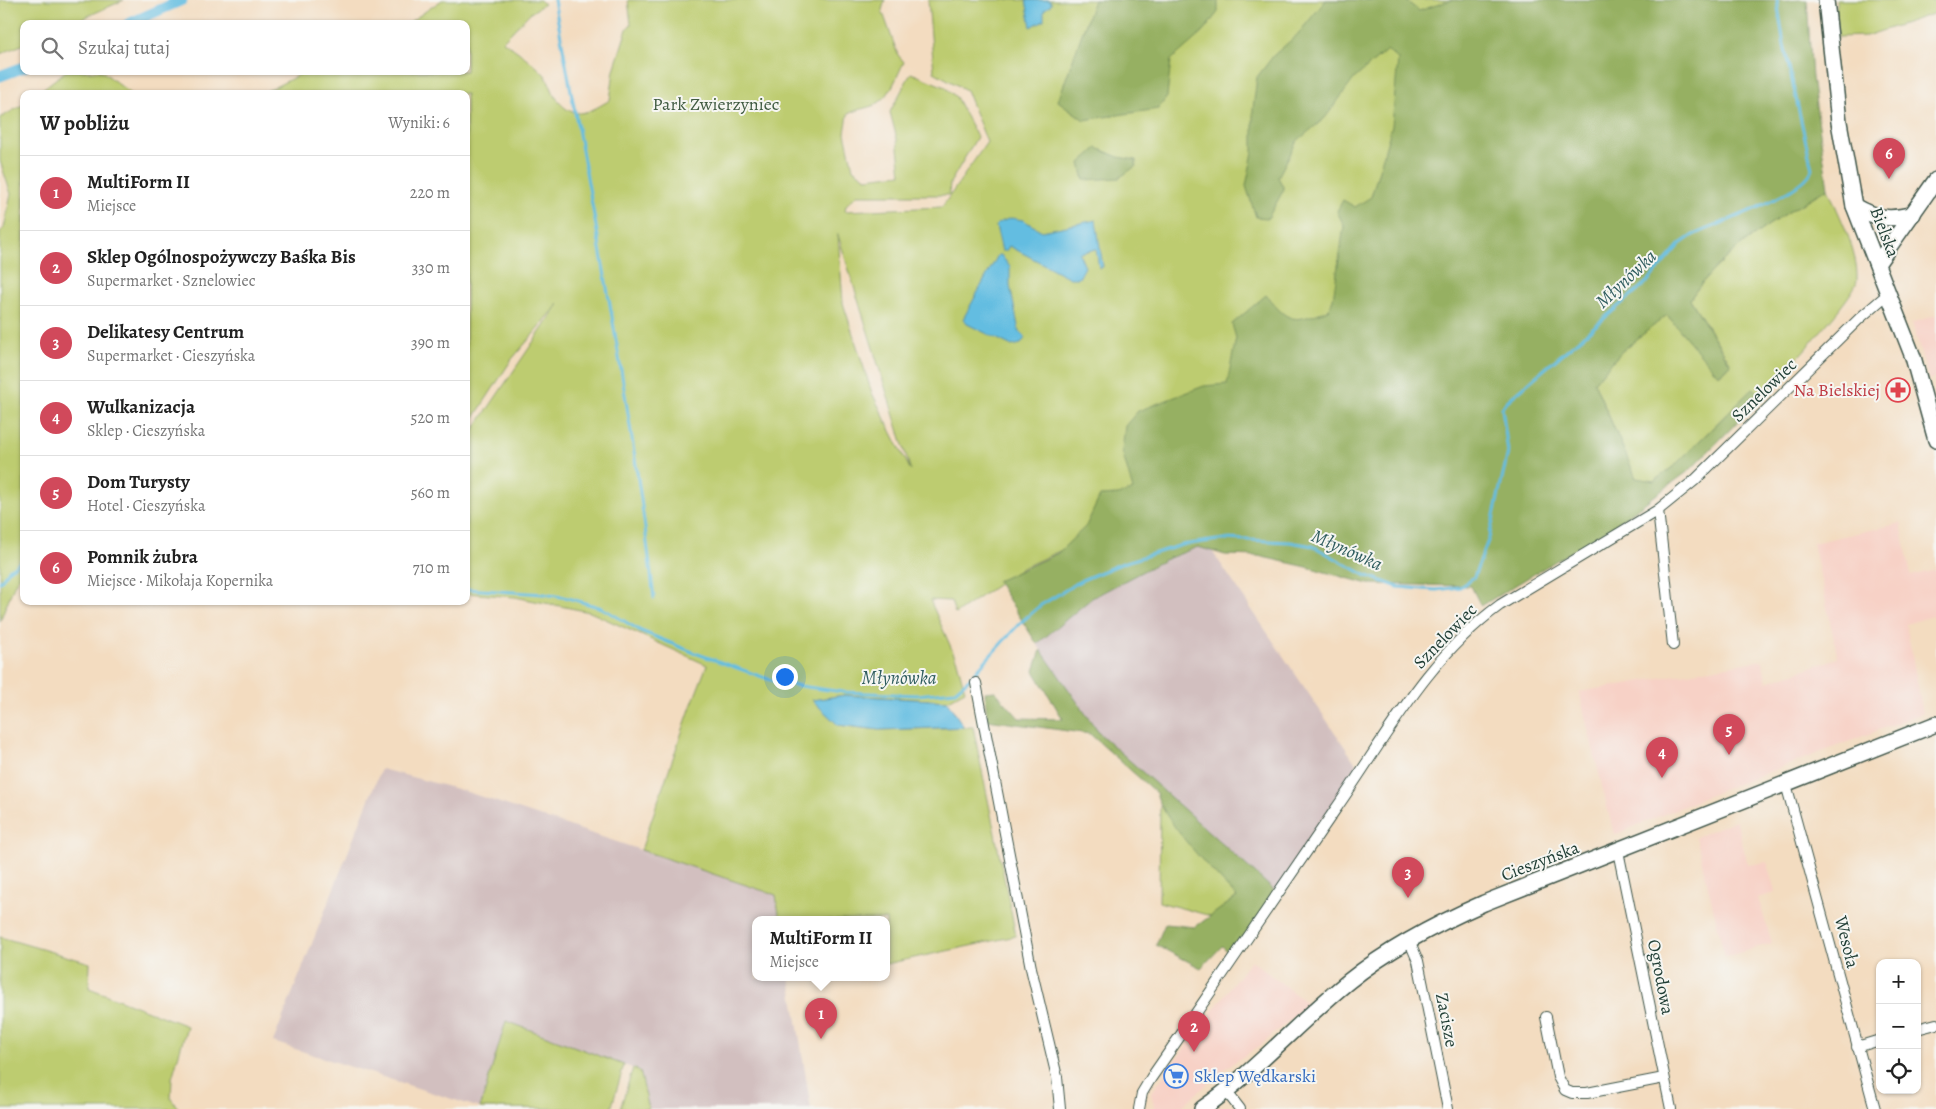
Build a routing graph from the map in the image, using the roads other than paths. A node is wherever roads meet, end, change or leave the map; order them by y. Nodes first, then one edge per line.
1 (1826, 0) edge
2 (1936, 180) edge
3 (1854, 206) junction
4 (1913, 214) junction
5 (1877, 264) junction
6 (1889, 293) junction
7 (1932, 410) edge
8 (1936, 440) edge
9 (1658, 510) junction
10 (1673, 645) dead end
11 (976, 683) dead end
12 (1936, 724) edge
13 (1786, 784) junction
14 (1618, 851) junction
15 (1409, 940) junction
16 (1546, 1016) dead end
17 (1936, 1024) edge
18 (1921, 1028) edge
19 (1876, 1041) edge
20 (1857, 1046) junction
21 (1664, 1078) junction
22 (1226, 1091) junction
23 (1060, 1109) edge
24 (1139, 1109) edge
25 (1202, 1109) edge
26 (1240, 1109) edge
27 (1448, 1109) edge
28 (1671, 1109) edge
29 (1875, 1109) edge

1 - 3 main road, Bielska
2 - 4 main road
3 - 4 main road
3 - 5 main road, Bielska
4 - 5 main road
5 - 6 main road, Bielska
6 - 7 main road, Bielska
6 - 9 street, Sznelowiec
7 - 8 main road, Bielska
9 - 10 street
9 - 24 street, Sznelowiec
11 - 23 street
12 - 13 main road, Cieszyńska
13 - 14 main road, Cieszyńska
13 - 20 street, Wesoła
14 - 15 main road, Cieszyńska
14 - 21 street, Ogrodowa
15 - 22 main road, Cieszyńska
15 - 27 street, Zacisze
16 - 21 street
17 - 18 street
19 - 20 street
20 - 29 street, Wesoła
21 - 28 street, Ogrodowa
22 - 25 main road, Cieszyńska
22 - 26 street

